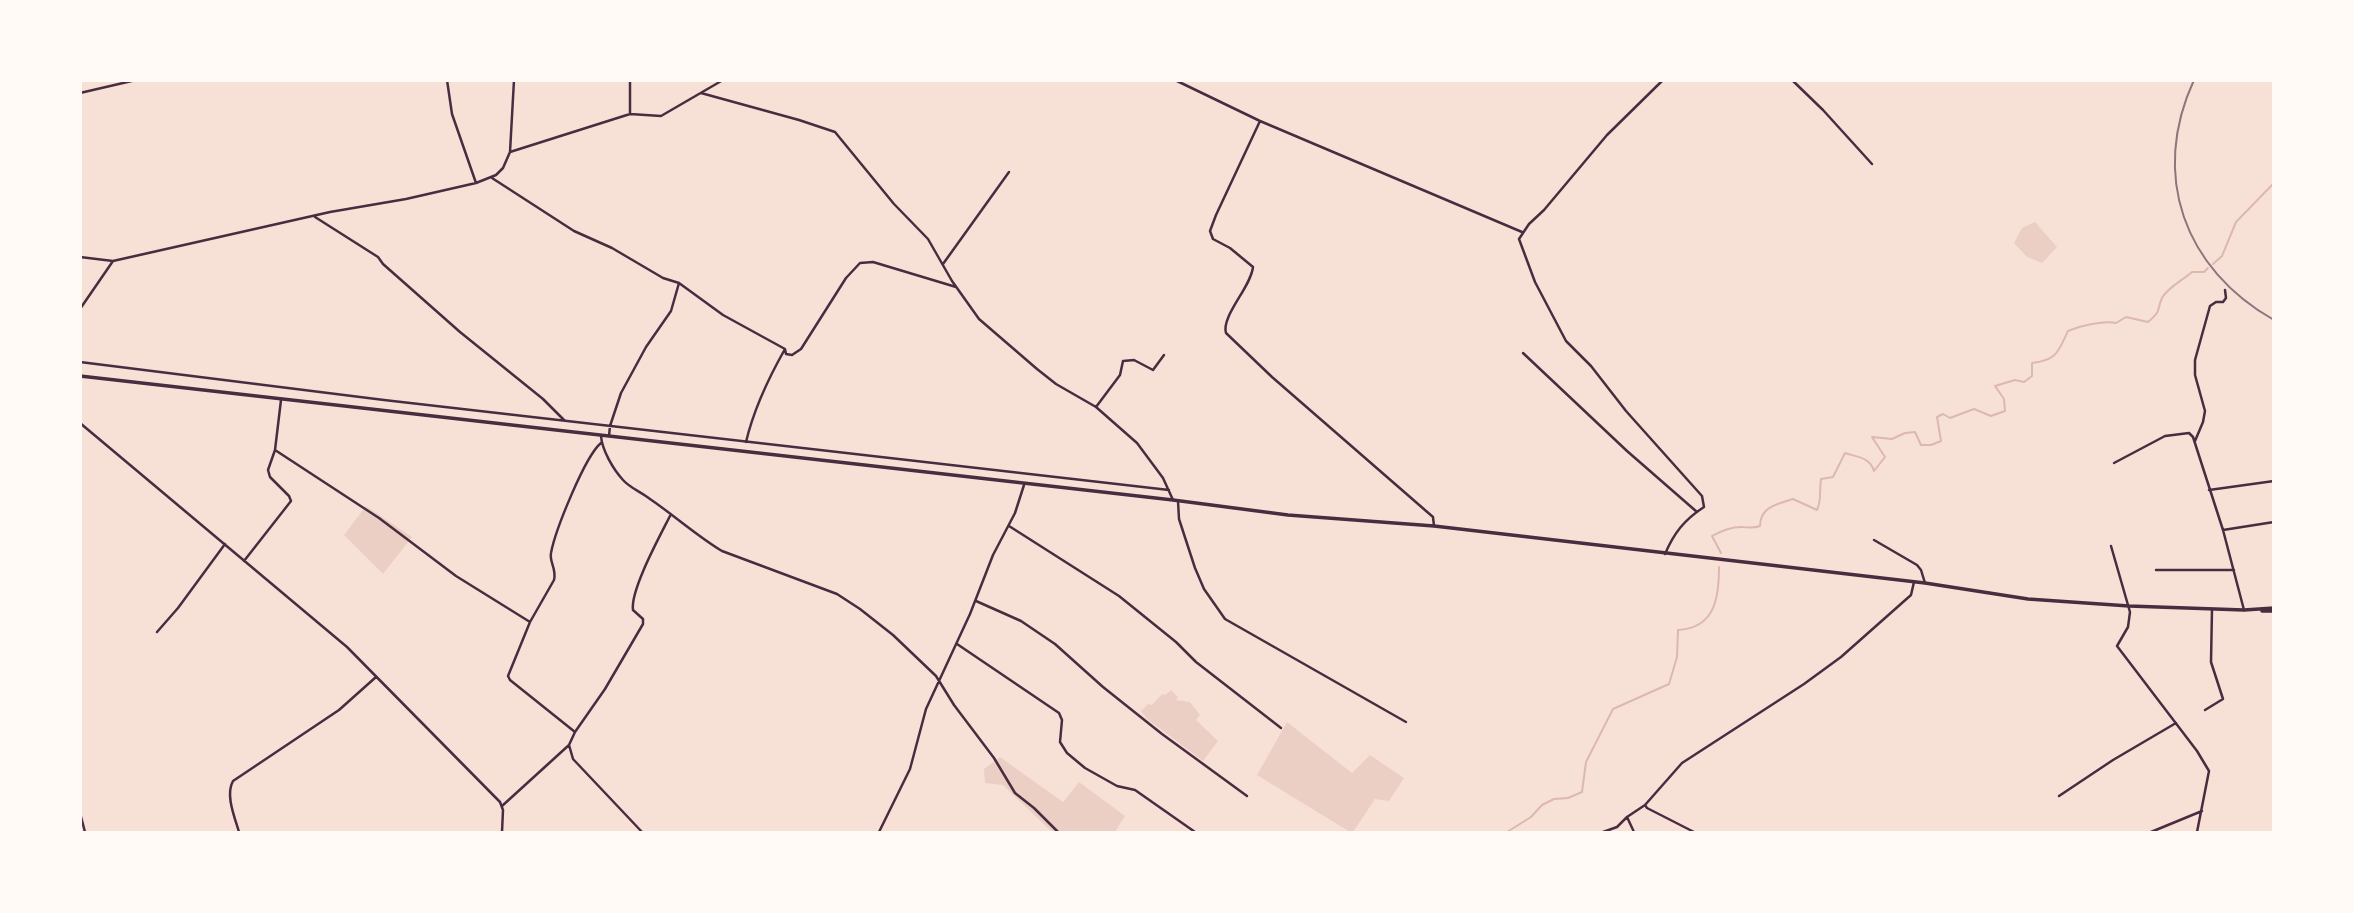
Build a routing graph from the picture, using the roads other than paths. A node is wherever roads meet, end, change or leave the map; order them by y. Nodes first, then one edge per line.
1 (136, 80) edge
2 (447, 80) edge
3 (514, 80) edge
4 (630, 80) edge
5 (723, 80) edge
6 (1175, 80) edge
7 (1663, 80) edge
8 (1792, 80) edge
9 (80, 93) edge
10 (701, 93) junction
11 (629, 114) junction
12 (1260, 121) junction
13 (510, 152) junction
14 (1871, 164) dead end
15 (1009, 172) dead end
16 (492, 178) junction
17 (476, 183) junction
18 (313, 216) junction
19 (1522, 232) junction
20 (80, 257) edge
21 (113, 261) junction
22 (943, 264) junction
23 (679, 283) junction
24 (956, 287) junction
25 (2225, 290) dead end
26 (80, 309) edge
27 (785, 349) junction
28 (1523, 354) dead end
29 (1164, 355) dead end
30 (80, 362) edge
31 (80, 376) edge
32 (281, 400) junction
33 (1096, 407) junction
34 (564, 420) junction
35 (80, 423) edge
36 (610, 425) junction
37 (601, 436) junction
38 (609, 437) junction
39 (2195, 441) junction
40 (746, 442) junction
41 (601, 443) junction
42 (275, 450) junction
43 (2114, 463) dead end
44 (2273, 481) edge
45 (1024, 484) junction
46 (1169, 490) junction
47 (2210, 491) junction
48 (1175, 500) junction
49 (1697, 512) junction
50 (671, 514) junction
51 (2273, 522) edge
52 (1008, 526) junction
53 (1434, 526) junction
54 (2223, 530) junction
55 (1874, 540) dead end
56 (225, 544) junction
57 (2111, 546) dead end
58 (1665, 554) junction
59 (244, 561) junction
60 (2155, 570) dead end
61 (2234, 570) junction
62 (1914, 582) junction
63 (1925, 583) junction
64 (976, 601) junction
65 (2129, 606) junction
66 (2212, 609) junction
67 (2244, 610) junction
68 (2273, 610) edge
69 (530, 622) junction
70 (157, 632) dead end
71 (957, 643) junction
72 (376, 677) junction
73 (939, 681) junction
74 (2205, 709) dead end
75 (1406, 722) dead end
76 (2176, 723) junction
77 (1281, 728) dead end
78 (575, 732) junction
79 (569, 745) junction
80 (1247, 796) dead end
81 (2059, 796) dead end
82 (1645, 805) junction
83 (502, 806) junction
84 (2202, 810) junction
85 (80, 813) edge
86 (1627, 817) junction
87 (85, 832) edge
88 (239, 832) edge
89 (502, 832) edge
90 (642, 832) edge
91 (879, 832) edge
92 (1058, 832) edge
93 (1195, 832) edge
94 (1603, 832) edge
95 (1634, 832) edge
96 (1694, 832) edge
97 (2151, 832) edge
98 (2197, 832) edge

1 - 9 street
2 - 17 street
3 - 13 street
4 - 11 street
5 - 10 street
6 - 12 street
7 - 19 street
8 - 14 street
10 - 11 street
10 - 22 street
11 - 13 street
12 - 19 street
12 - 53 street
13 - 16 street
15 - 22 street
16 - 17 street
16 - 23 street
17 - 18 street
18 - 21 street
18 - 34 street
19 - 49 street
20 - 21 street
21 - 26 street
22 - 24 street
23 - 27 street
23 - 36 street
24 - 27 street
24 - 33 street
25 - 39 street
27 - 40 street
28 - 49 street
29 - 33 street
30 - 34 street
31 - 32 highway
32 - 37 highway
32 - 42 street
33 - 46 street
34 - 36 street
35 - 56 street
36 - 38 street
36 - 40 street
37 - 38 highway
37 - 41 street
38 - 45 highway
39 - 43 street
39 - 47 street
40 - 46 street
41 - 50 street
41 - 69 street
42 - 59 street
42 - 69 street
44 - 47 street
45 - 48 highway
45 - 52 street
46 - 48 street
47 - 54 street
48 - 53 highway
48 - 75 street
49 - 58 street
50 - 73 street
50 - 78 street
51 - 54 street
52 - 64 street
52 - 77 street
53 - 58 highway
54 - 61 street
55 - 63 street
56 - 59 street
56 - 70 street
57 - 65 street
58 - 62 highway
59 - 72 street
60 - 61 street
61 - 67 street
62 - 63 highway
62 - 82 street
63 - 65 highway
64 - 71 street
64 - 80 street
65 - 66 highway
65 - 76 street
66 - 67 highway
66 - 74 street
67 - 68 highway
69 - 78 street
71 - 73 street
71 - 93 street
72 - 83 street
72 - 88 street
73 - 91 street
73 - 92 street
76 - 81 street
76 - 84 street
78 - 79 street
79 - 83 street
79 - 90 street
82 - 86 street
82 - 96 street
83 - 89 street
84 - 97 street
84 - 98 street
85 - 87 street
86 - 94 street
86 - 95 street

